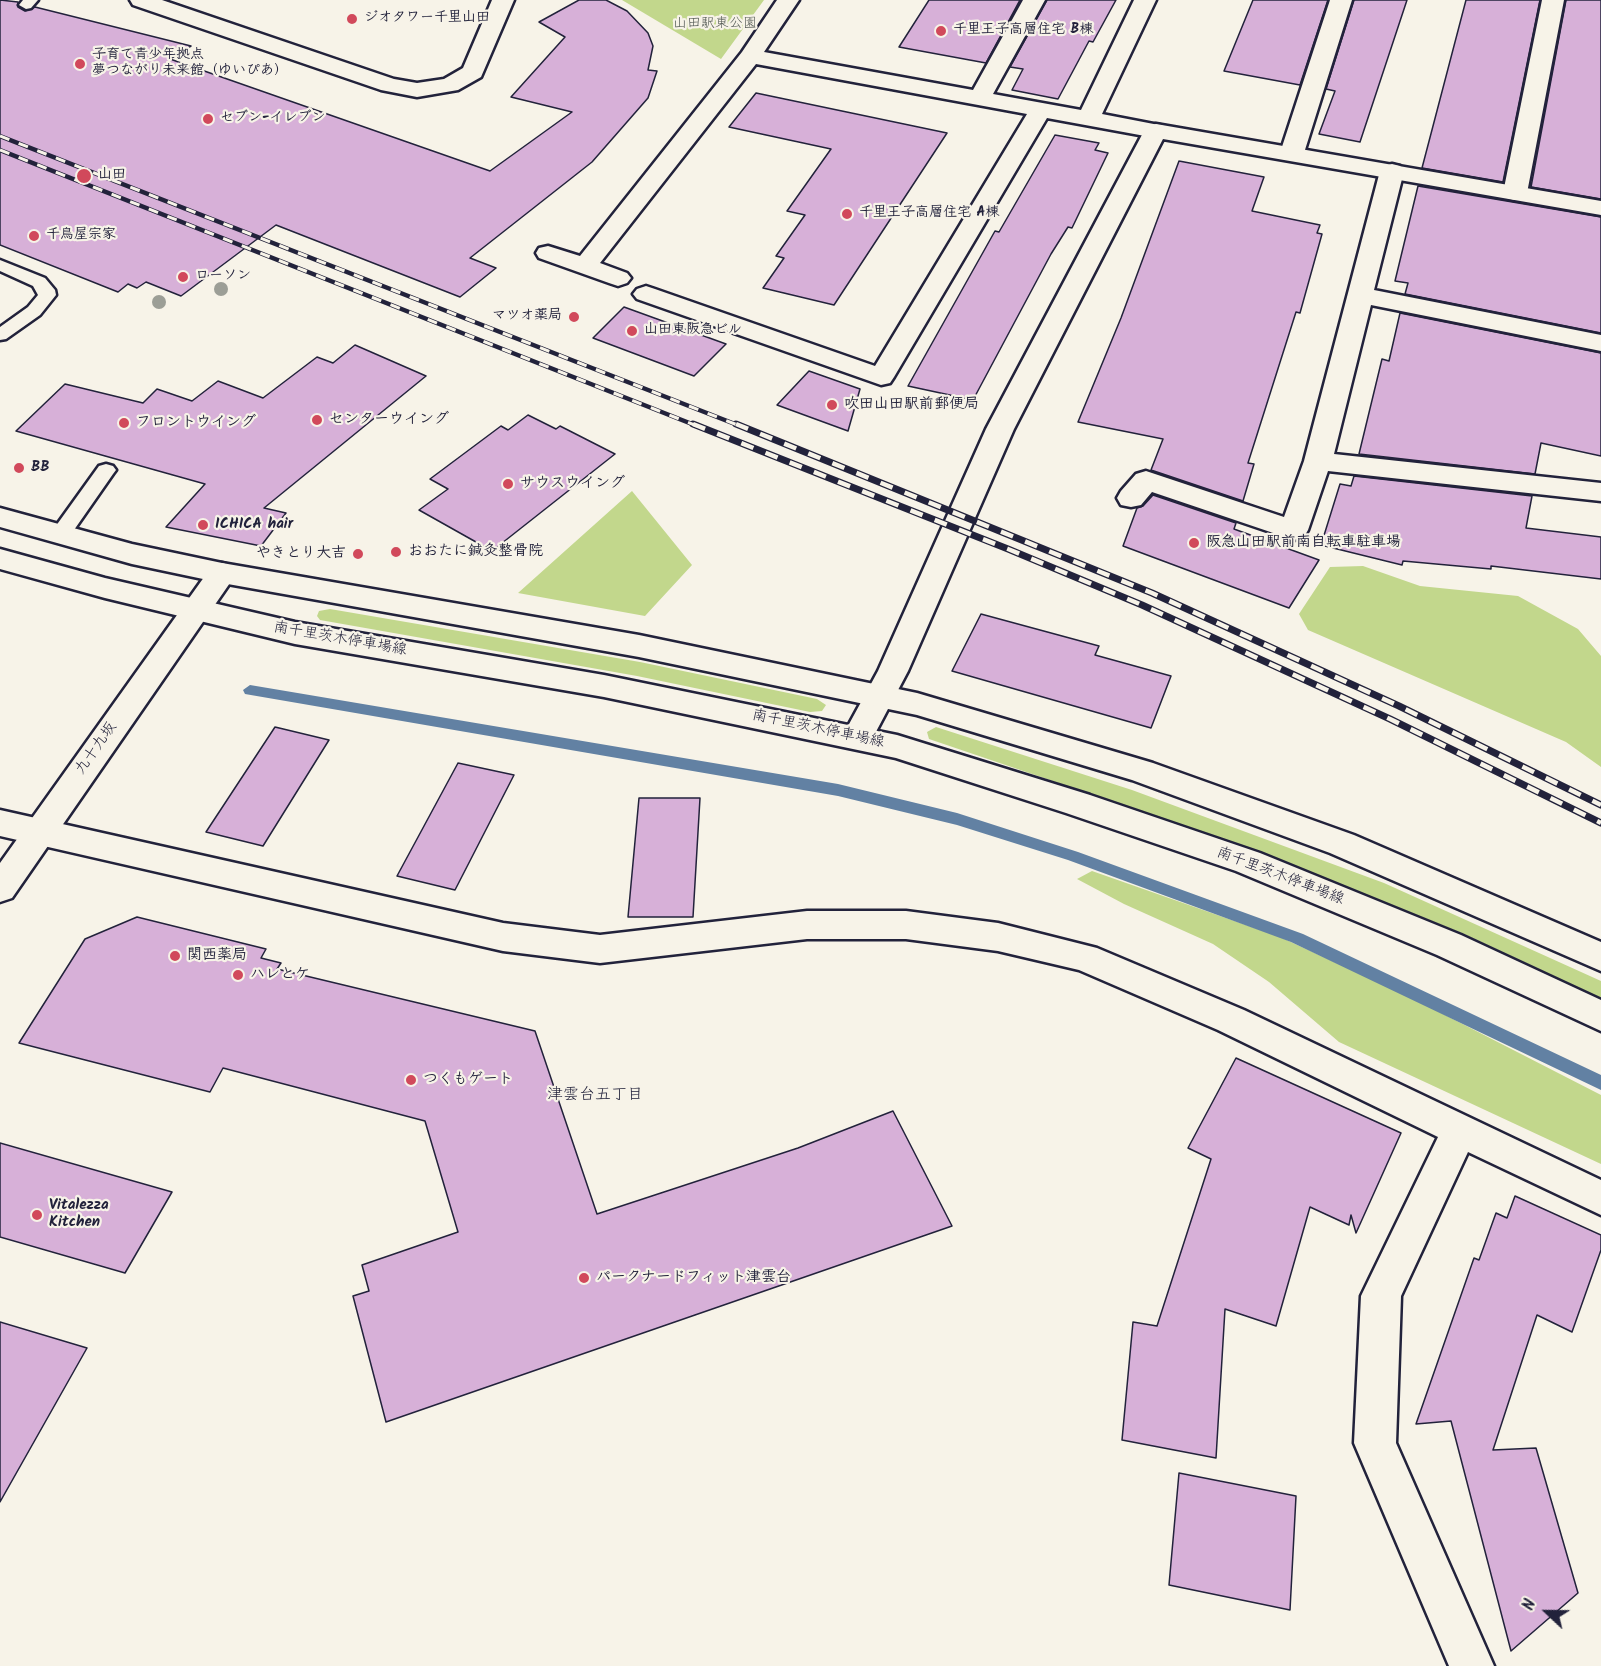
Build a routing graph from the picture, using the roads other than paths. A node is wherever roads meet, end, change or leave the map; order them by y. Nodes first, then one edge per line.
1 (141, 0) edge
2 (502, 0) edge
3 (788, 0) edge
4 (1034, 0) edge
5 (1145, 0) edge
6 (1341, 0) edge
7 (1553, 0) edge
8 (750, 56) junction
9 (980, 98) junction
10 (1041, 109) junction
11 (1089, 118) junction
12 (1156, 131) junction
13 (1292, 153) junction
14 (1392, 171) junction
15 (1515, 193) junction
16 (1601, 208) edge
17 (548, 253) dead end
18 (0, 265) edge
19 (585, 266) junction
20 (618, 278) dead end
21 (646, 294) dead end
22 (1359, 295) junction
23 (0, 335) edge
24 (1601, 343) edge
25 (1318, 461) junction
26 (106, 470) dead end
27 (1601, 492) edge
28 (1131, 498) dead end
29 (0, 517) edge
30 (60, 535) junction
31 (0, 559) edge
32 (222, 573) junction
33 (196, 610) junction
34 (878, 696) junction
35 (858, 737) junction
36 (0, 823) edge
37 (39, 832) junction
38 (0, 889) edge
39 (1601, 957) edge
40 (1601, 1016) edge
41 (1460, 1129) junction
42 (1601, 1198) edge
43 (1472, 1666) edge

1 - 2 street
3 - 8 street
4 - 9 street
5 - 11 street
6 - 13 street
7 - 15 street
8 - 9 street
8 - 19 street
9 - 10 street
10 - 11 street
10 - 21 street
11 - 12 street
12 - 13 street
12 - 34 street
13 - 14 street
14 - 15 street
14 - 22 street
15 - 16 street
17 - 19 street
18 - 23 lane
19 - 20 street
22 - 24 street
22 - 25 street
25 - 27 street
25 - 28 street
26 - 30 lane
29 - 30 street
30 - 32 street
31 - 33 street, 南千里茨木停車場線
32 - 33 street, 九十九坂
32 - 34 street
33 - 35 street, 南千里茨木停車場線
33 - 37 street, 九十九坂
34 - 35 street
34 - 39 street
35 - 40 street, 南千里茨木停車場線
36 - 37 street
37 - 38 street, 九十九坂
37 - 41 street
41 - 42 street
41 - 43 street

